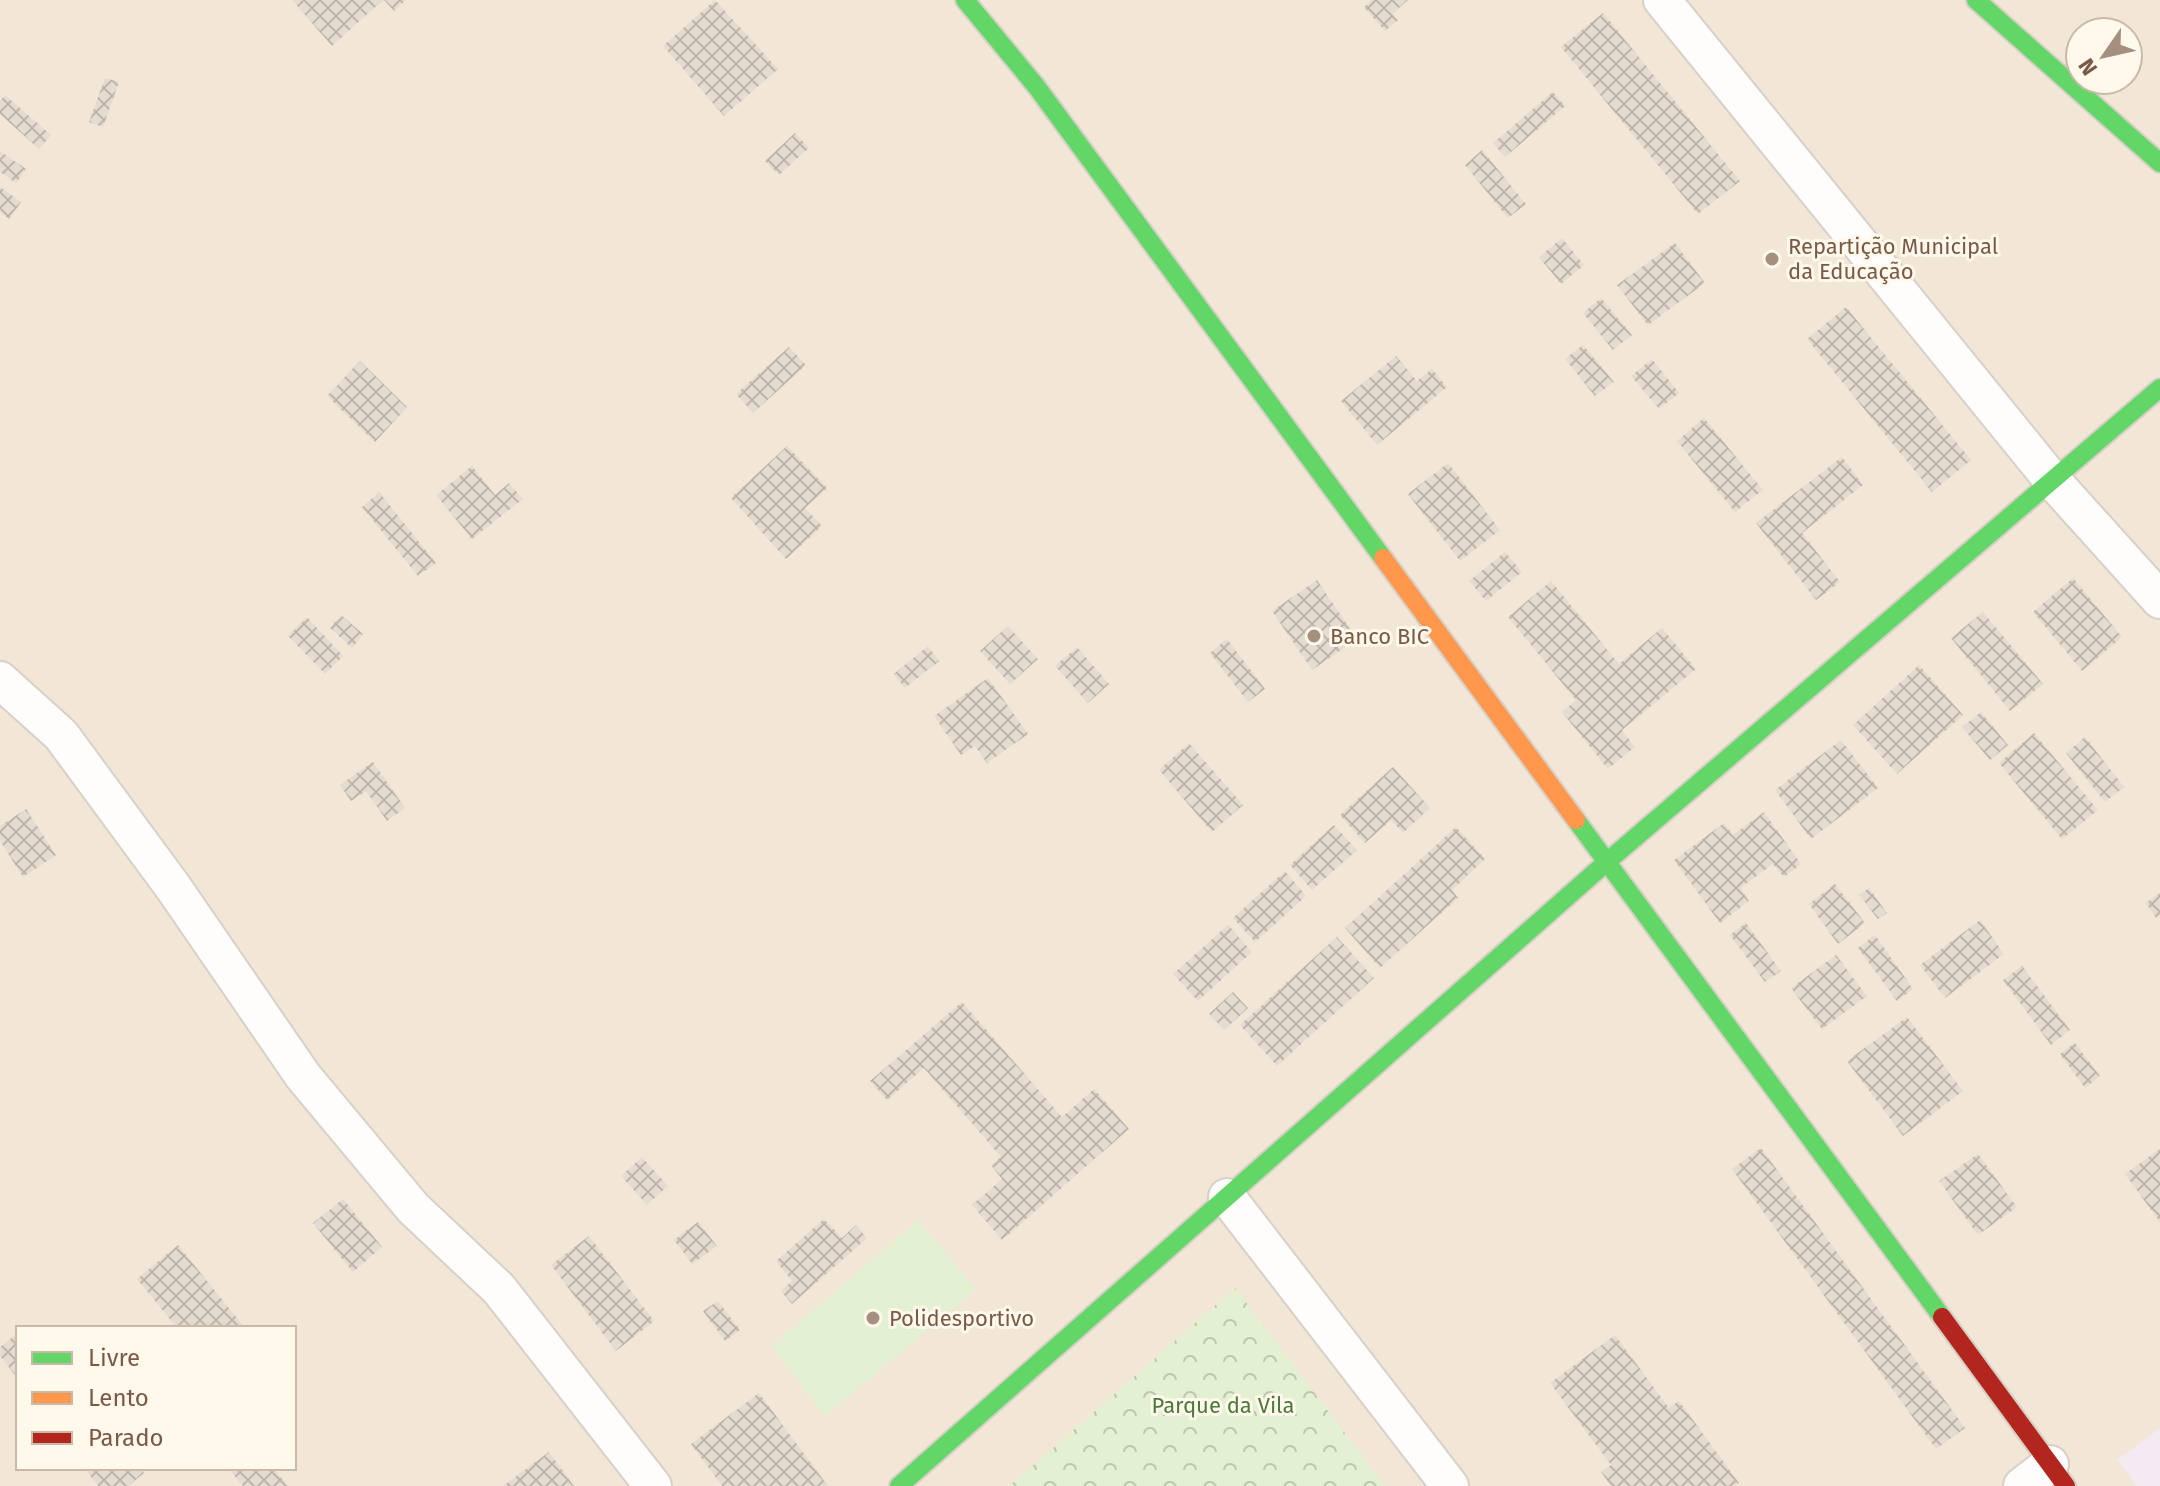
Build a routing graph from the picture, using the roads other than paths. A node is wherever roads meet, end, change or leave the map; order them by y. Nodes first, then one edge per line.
1 (965, 0) edge
2 (1662, 0) edge
3 (1976, 0) edge
4 (2160, 163) edge
5 (2160, 388) edge
6 (2052, 480) junction
7 (2160, 600) edge
8 (0, 680) edge
9 (1609, 860) junction
10 (1227, 1197) junction
11 (2046, 1479) edge
12 (653, 1486) edge
13 (899, 1486) edge
14 (1450, 1486) edge

1 - 9 main road
2 - 6 street
3 - 4 main road
5 - 6 main road
6 - 7 street
6 - 9 main road
8 - 12 street
9 - 10 main road
9 - 11 main road
10 - 13 main road
10 - 14 street

